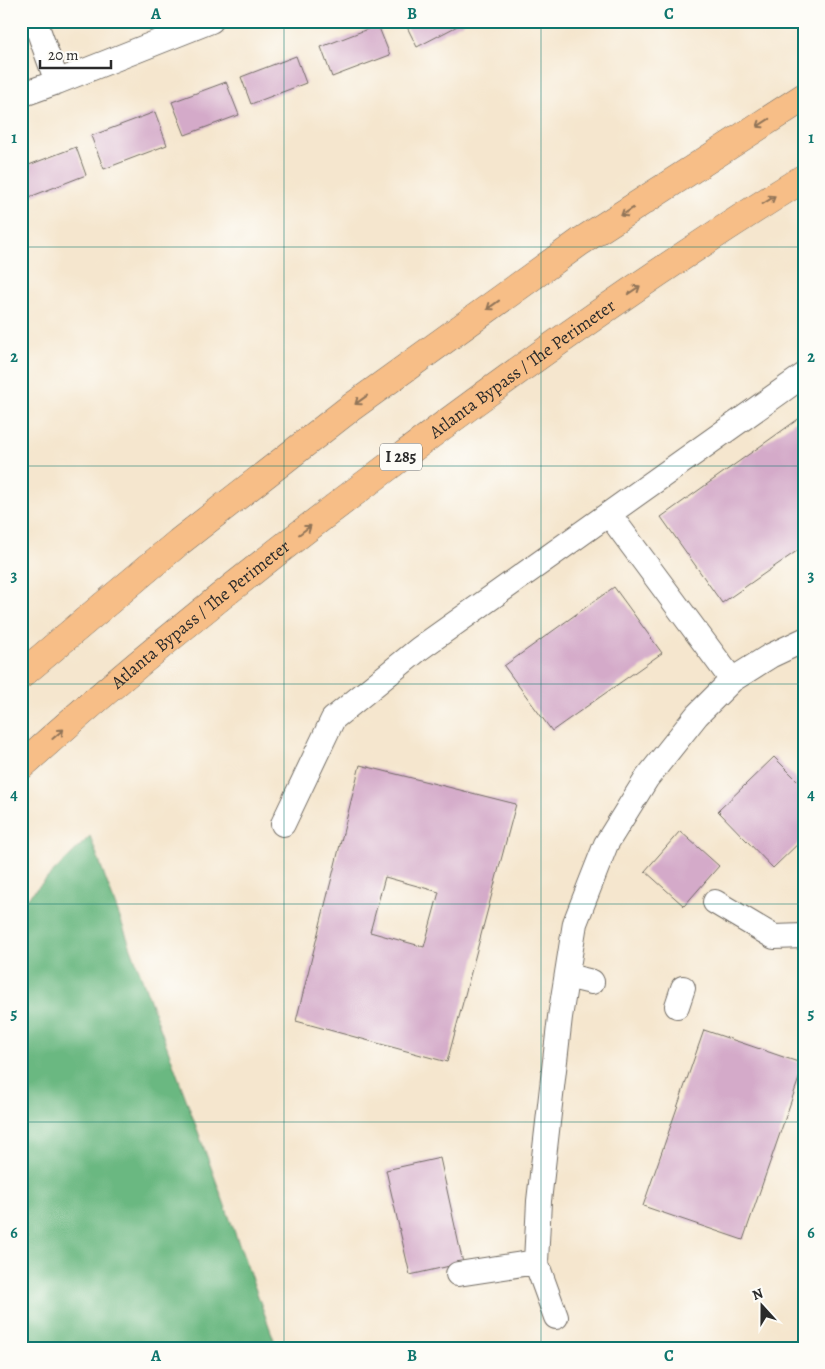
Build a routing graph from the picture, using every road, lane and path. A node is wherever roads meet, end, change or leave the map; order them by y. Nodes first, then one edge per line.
1 (35, 21) edge
2 (211, 21) edge
3 (58, 82) junction
4 (21, 95) edge
5 (804, 97) edge
6 (804, 178) edge
7 (804, 375) edge
8 (609, 514) junction
9 (804, 640) edge
10 (21, 675) edge
11 (732, 680) junction
12 (21, 766) edge
13 (283, 824) dead end
14 (715, 902) dead end
15 (804, 936) edge
16 (566, 976) junction
17 (592, 982) dead end
18 (536, 1262) junction
19 (458, 1274) dead end
20 (556, 1317) dead end

1 - 3 street
2 - 3 street
3 - 4 street
5 -> 10 highway
12 -> 6 highway, Atlanta Bypass / The Perimeter / I 285
7 - 8 street
8 - 11 street
8 - 13 street
9 - 11 street
11 - 16 street
14 - 15 street
16 - 17 street
16 - 18 street
18 - 19 street
18 - 20 street

